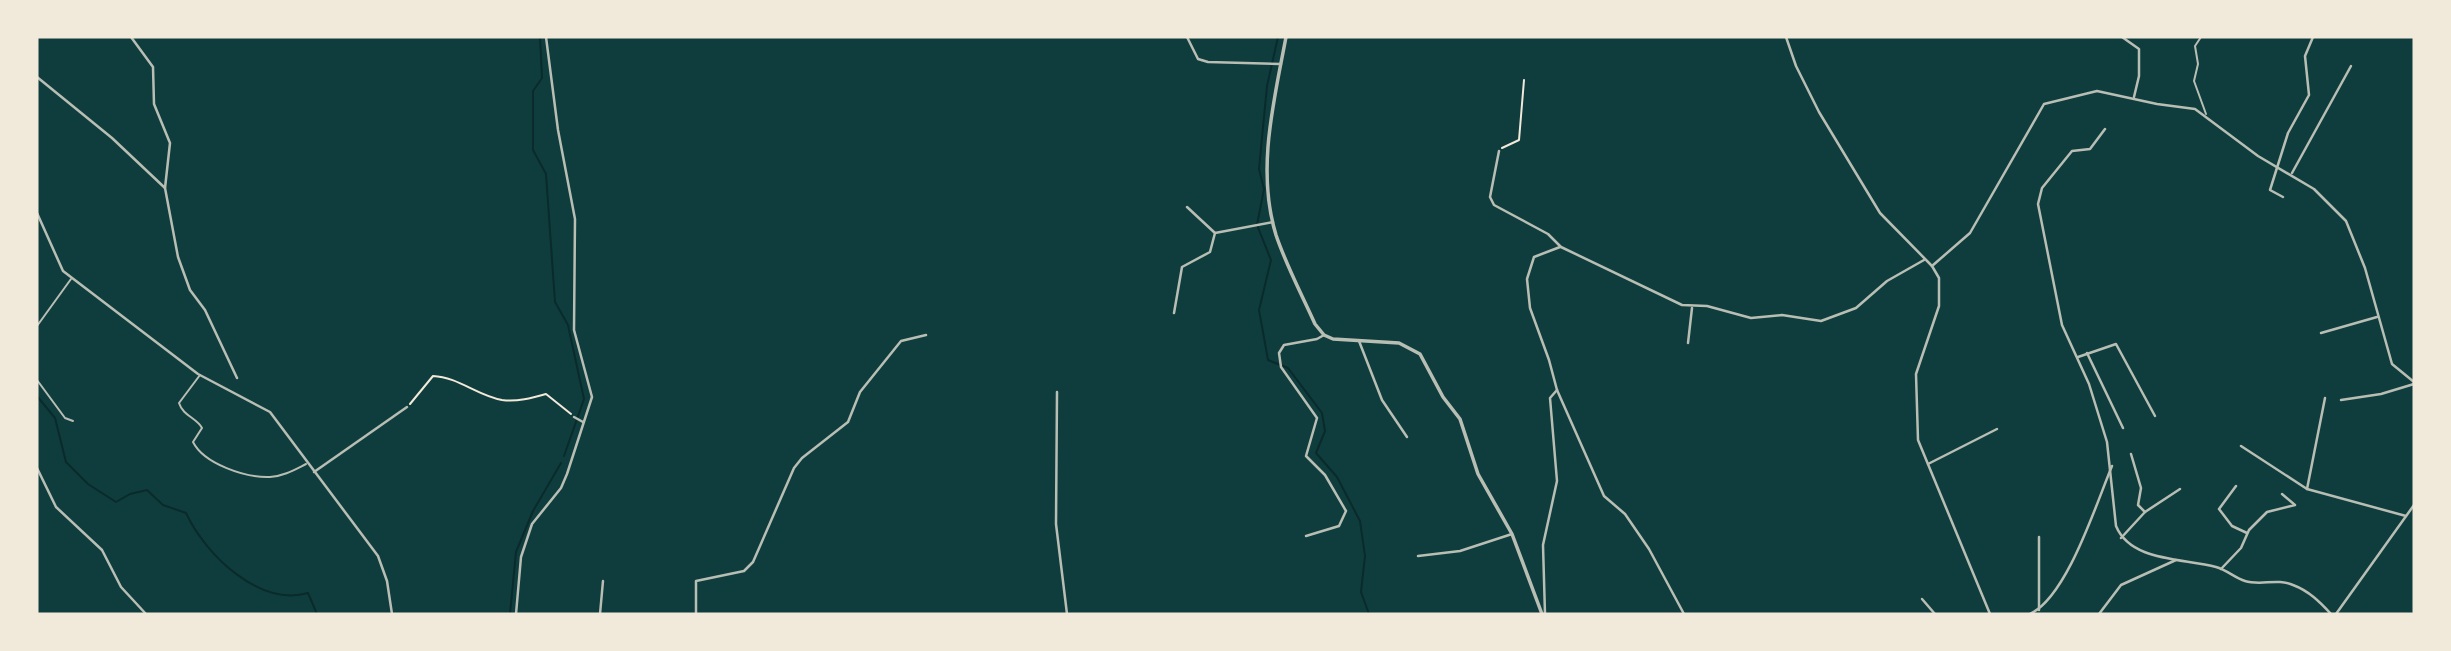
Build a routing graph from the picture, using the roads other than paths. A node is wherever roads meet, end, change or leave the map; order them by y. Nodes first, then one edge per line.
1 (131, 37) edge
2 (546, 37) edge
3 (1187, 37) edge
4 (1286, 37) edge
5 (1786, 37) edge
6 (2122, 37) edge
7 (2202, 37) edge
8 (2312, 37) edge
9 (1281, 64) junction
10 (2351, 66) dead end
11 (37, 77) edge
12 (2134, 97) junction
13 (2206, 114) junction
14 (2105, 129) dead end
15 (1499, 151) road end
16 (2278, 169) junction
17 (2291, 174) junction
18 (165, 188) junction
19 (2283, 197) dead end
20 (1187, 207) dead end
21 (37, 213) edge
22 (1273, 222) junction
23 (1216, 233) junction
24 (1561, 247) junction
25 (1924, 260) junction
26 (1932, 266) junction
27 (72, 277) junction
28 (1692, 307) junction
29 (1174, 313) dead end
30 (2378, 317) junction
31 (37, 326) edge
32 (2321, 332) dead end
33 (926, 335) dead end
34 (1324, 335) junction
35 (1359, 341) junction
36 (1688, 343) dead end
37 (2087, 353) junction
38 (2078, 357) junction
39 (200, 374) junction
40 (237, 378) dead end
41 (37, 380) edge
42 (2414, 383) edge
43 (1556, 390) junction
44 (1057, 392) dead end
45 (2325, 398) dead end
46 (2341, 400) dead end
47 (407, 407) road end
48 (2155, 416) dead end
49 (574, 417) road end
50 (73, 421) dead end
51 (582, 421) junction
52 (2123, 428) dead end
53 (1997, 429) dead end
54 (1407, 437) dead end
55 (2241, 446) dead end
56 (2131, 454) dead end
57 (307, 463) junction
58 (1928, 464) junction
59 (2112, 466) junction
60 (37, 468) edge
61 (314, 472) junction
62 (2235, 486) dead end
63 (2180, 489) dead end
64 (2307, 489) junction
65 (2282, 494) dead end
66 (2414, 505) edge
67 (2145, 512) junction
68 (2406, 516) junction
69 (2247, 533) junction
70 (1512, 534) junction
71 (1306, 536) dead end
72 (2039, 537) dead end
73 (2121, 538) junction
74 (1418, 556) dead end
75 (2179, 559) junction
76 (2221, 569) junction
77 (603, 581) dead end
78 (1922, 600) dead end
79 (2039, 610) junction
80 (146, 614) edge
81 (392, 614) edge
82 (516, 614) edge
83 (600, 614) edge
84 (695, 614) edge
85 (1067, 614) edge
86 (1543, 614) edge
87 (1684, 614) edge
88 (1935, 614) edge
89 (1990, 614) edge
90 (2030, 614) edge
91 (2099, 614) edge
92 (2331, 614) edge
93 (2336, 614) edge

1 - 18 street
2 - 51 street
3 - 9 street
4 - 9 street
5 - 25 street
6 - 12 street
7 - 13 lane
8 - 16 street
9 - 22 street
10 - 17 street
11 - 18 street
12 - 13 street
12 - 26 street
13 - 16 street
14 - 38 street
15 - 24 street
16 - 17 street
16 - 19 street
17 - 30 street
18 - 40 street
20 - 23 street
21 - 27 street
22 - 23 street
22 - 34 street
23 - 29 street
24 - 28 street
24 - 43 street
25 - 26 street
25 - 28 street
26 - 58 street
27 - 31 lane
27 - 39 street
28 - 36 street
30 - 32 street
30 - 42 street
33 - 84 street
34 - 35 street
34 - 71 street
35 - 54 street
35 - 70 street
37 - 38 street
37 - 48 street
37 - 52 street
38 - 59 street
39 - 57 street
39 - 57 lane
41 - 50 lane
42 - 46 street
43 - 86 street
43 - 87 street
44 - 85 street
45 - 64 street
47 - 61 street
49 - 51 street
51 - 82 street
53 - 58 street
55 - 64 street
56 - 67 street
57 - 61 street
58 - 89 street
59 - 73 street
59 - 79 street
60 - 80 street
61 - 81 street
62 - 69 street
63 - 67 street
64 - 68 street
65 - 69 street
66 - 68 street
67 - 73 street
68 - 93 street
69 - 76 street
70 - 74 street
70 - 86 street
72 - 79 street
73 - 75 street
75 - 76 street
75 - 91 street
76 - 92 street
77 - 83 street
78 - 88 street
79 - 90 street

